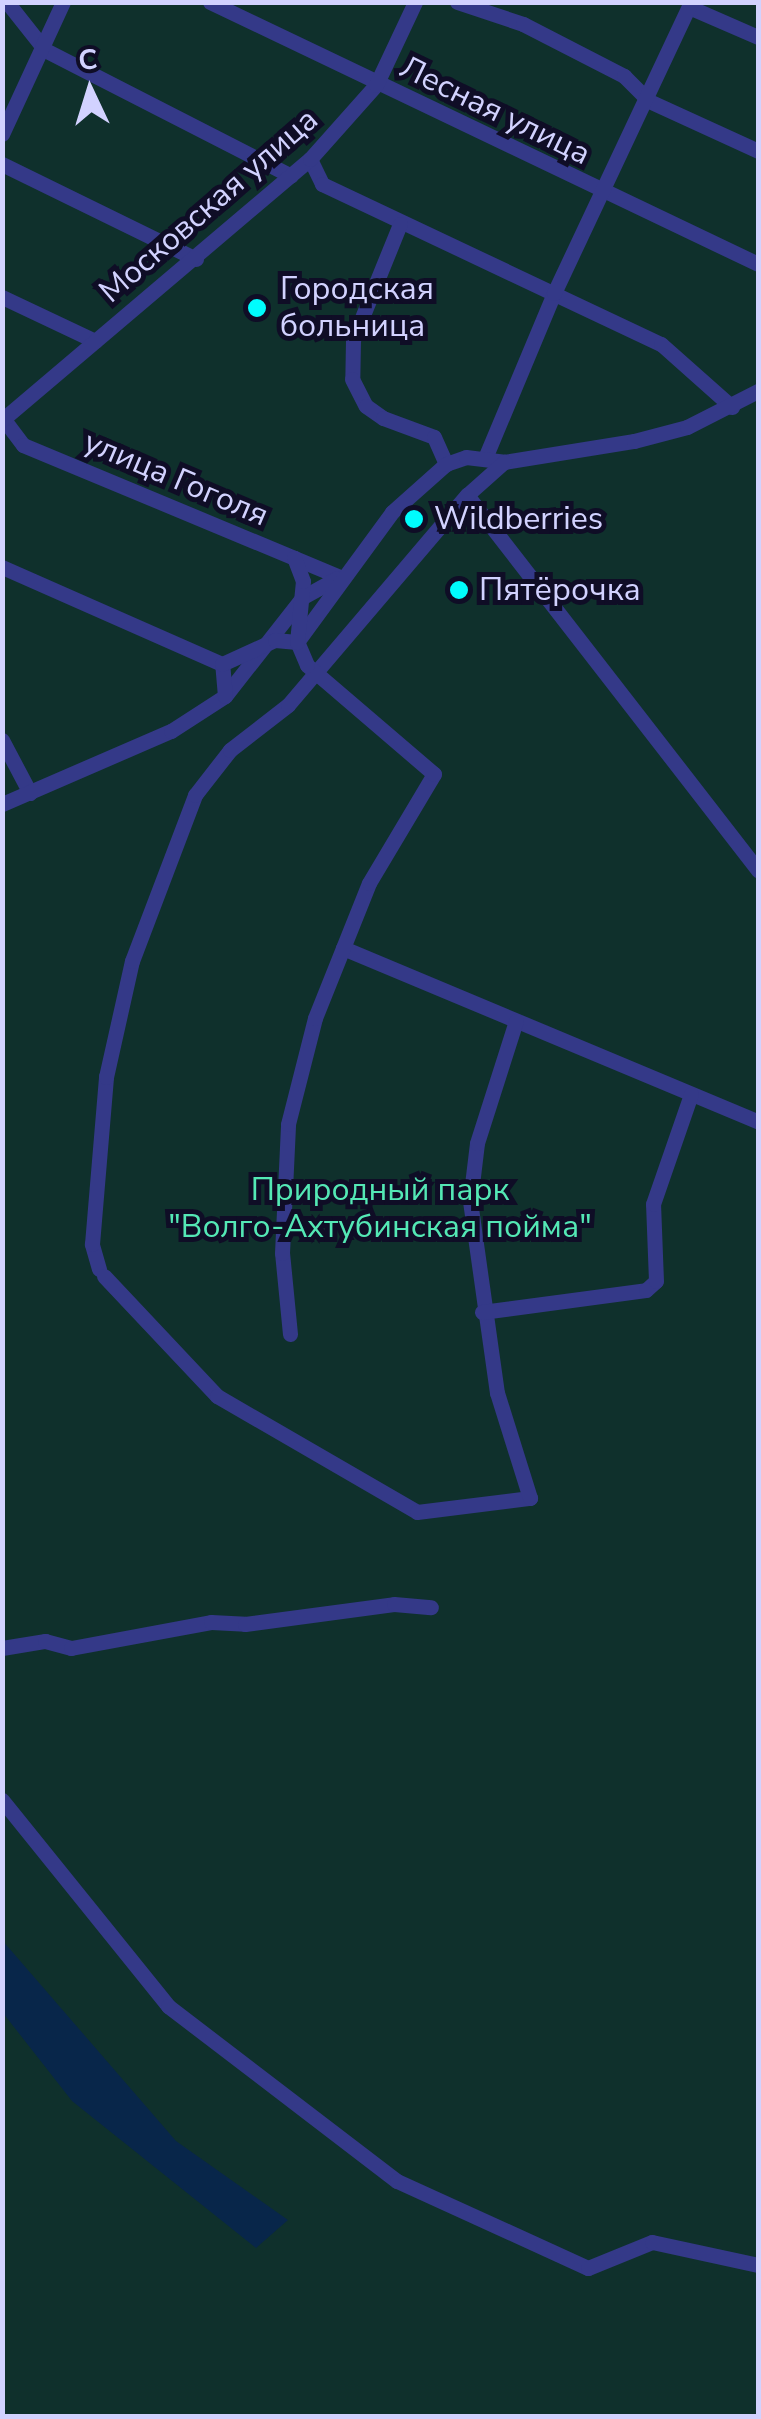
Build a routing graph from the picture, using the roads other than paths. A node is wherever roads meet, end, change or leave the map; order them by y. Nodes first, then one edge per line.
1 (7, 2) edge
2 (62, 2) edge
3 (210, 2) edge
4 (415, 2) edge
5 (457, 2) edge
6 (690, 5) edge
7 (758, 37) edge
8 (45, 50) junction
9 (376, 85) junction
10 (649, 101) junction
11 (2, 134) edge
12 (758, 151) edge
13 (310, 158) junction
14 (2, 164) edge
15 (291, 176) junction
16 (603, 193) junction
17 (400, 224) junction
18 (196, 258) junction
19 (758, 264) edge
20 (554, 293) junction
21 (2, 297) edge
22 (95, 341) junction
23 (758, 391) edge
24 (732, 407) junction
25 (3, 418) edge
26 (485, 458) junction
27 (504, 462) junction
28 (446, 464) junction
29 (468, 494) junction
30 (294, 558) junction
31 (2, 567) edge
32 (340, 576) junction
33 (303, 596) junction
34 (297, 642) junction
35 (261, 646) junction
36 (222, 664) junction
37 (318, 672) junction
38 (225, 696) junction
39 (2, 740) edge
40 (30, 793) junction
41 (2, 804) edge
42 (758, 870) edge
43 (343, 948) junction
44 (516, 1021) junction
45 (691, 1094) junction
46 (758, 1122) edge
47 (482, 1312) junction
48 (290, 1334) dead end
49 (431, 1607) dead end
50 (2, 1648) edge
51 (2, 1800) edge
52 (758, 2265) edge

1 - 8 street
2 - 8 street
3 - 9 street, Лесная улица
4 - 9 street, Московская улица
5 - 10 street
6 - 7 street
6 - 10 street
8 - 11 street
8 - 15 street
9 - 13 street, Московская улица
9 - 16 street, Лесная улица
10 - 12 street
10 - 16 street
13 - 15 street, Московская улица
13 - 17 street
14 - 18 street
15 - 18 street, Московская улица
16 - 19 street, Лесная улица
16 - 20 street
17 - 20 street
17 - 28 street
18 - 22 street, Московская улица
20 - 24 street
20 - 26 street
21 - 22 street
22 - 25 street, Московская улица
23 - 24 street
24 - 27 street
25 - 30 street, улица Гоголя
26 - 27 street
26 - 28 street
27 - 29 street
28 - 32 street
29 - 37 street
29 - 42 street
30 - 32 street, улица Гоголя
30 - 33 street
31 - 36 street
32 - 33 street
32 - 34 street
33 - 34 street
33 - 35 street
34 - 35 street
34 - 37 street
35 - 36 street
35 - 38 street
36 - 38 street
37 - 43 street
37 - 47 street
38 - 40 street
39 - 40 street
40 - 41 street
43 - 44 street
43 - 48 street
44 - 45 street
44 - 47 street
45 - 46 street
45 - 47 street
49 - 50 street
51 - 52 street

